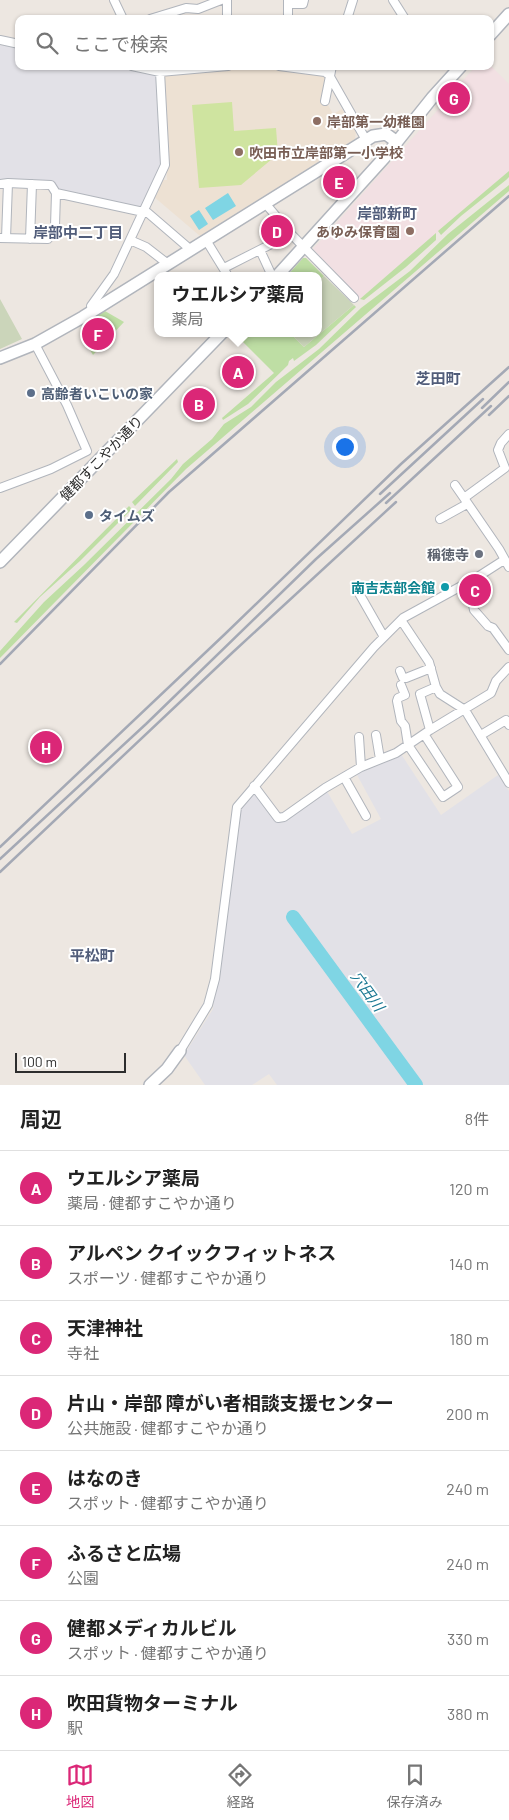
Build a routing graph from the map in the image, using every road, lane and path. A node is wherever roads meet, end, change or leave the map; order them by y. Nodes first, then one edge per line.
1 (114, 0) edge
2 (221, 0) edge
3 (227, 0) edge
4 (304, 0) edge
5 (353, 0) edge
6 (393, 0) edge
7 (288, 2) edge
8 (509, 14) edge
9 (122, 15) edge
10 (163, 15) edge
11 (227, 15) edge
12 (288, 15) edge
13 (348, 15) edge
14 (402, 15) edge
15 (494, 31) edge
16 (0, 40) edge
17 (15, 43) edge
18 (154, 70) edge
19 (311, 70) edge
20 (331, 70) edge
21 (458, 70) edge
22 (329, 75) junction
23 (325, 101) dead end
24 (366, 140) junction
25 (397, 142) junction
26 (4, 184) edge
27 (32, 184) junction
28 (56, 193) junction
29 (265, 203) junction
30 (142, 213) junction
31 (292, 234) junction
32 (3, 238) edge
33 (30, 239) junction
34 (130, 240) junction
35 (206, 240) junction
36 (303, 246) junction
37 (191, 250) junction
38 (260, 250) junction
39 (168, 264) junction
40 (224, 268) junction
41 (155, 272) edge
42 (226, 272) edge
43 (270, 272) edge
44 (280, 272) edge
45 (154, 273) edge
46 (354, 298) dead end
47 (100, 306) junction
48 (218, 337) edge
49 (35, 344) junction
50 (0, 358) edge
51 (509, 434) edge
52 (455, 485) dead end
53 (0, 488) edge
54 (465, 501) junction
55 (440, 519) dead end
56 (0, 562) edge
57 (507, 564) edge
58 (476, 578) junction
59 (356, 588) dead end
60 (401, 620) junction
61 (384, 637) junction
62 (509, 650) edge
63 (509, 667) edge
64 (431, 668) junction
65 (400, 672) dead end
66 (401, 685) dead end
67 (436, 687) junction
68 (465, 710) junction
69 (509, 725) edge
70 (427, 732) junction
71 (376, 735) dead end
72 (481, 735) junction
73 (359, 738) dead end
74 (408, 745) junction
75 (380, 759) junction
76 (361, 767) junction
77 (344, 777) junction
78 (509, 783) edge
79 (254, 786) junction
80 (362, 813) dead end
81 (180, 1051) joint
82 (150, 1085) edge

1 - 9 street
2 - 10 street
3 - 11 street
4 - 7 street
5 - 13 street
6 - 14 street
7 - 12 street
8 - 15 street
16 - 17 street
18 - 30 street
19 - 22 street
20 - 22 street
21 - 25 street
22 - 23 street
22 - 24 street
24 - 25 street
24 - 29 street
25 - 36 street
26 - 27 street
26 - 32 street
27 - 28 street
27 - 33 street
28 - 30 street
28 - 33 street
29 - 31 street
29 - 35 street
30 - 34 street
30 - 37 street
31 - 36 street
31 - 38 street
32 - 33 street
34 - 39 street
34 - 47 street
35 - 37 street
35 - 40 street
36 - 44 street
36 - 46 street
37 - 39 street
38 - 40 street
38 - 43 street
39 - 41 street
40 - 42 street
45 - 47 street
47 - 49 street
48 - 56 street, 健都すこやか通り
49 - 50 street
49 - 53 street
51 - 54 street
52 - 54 street
54 - 55 street
54 - 57 street
57 - 58 street
58 - 60 street
58 - 62 street
59 - 61 street
60 - 61 street
60 - 64 street
61 - 79 street
63 - 68 street
64 - 65 street
64 - 67 street
66 - 74 street
67 - 68 street
67 - 70 street
68 - 70 street
68 - 72 street
69 - 72 street
70 - 74 street
70 - 74 street
71 - 75 street
72 - 78 street
73 - 76 street
74 - 75 street
75 - 76 street
76 - 77 street
77 - 79 street
77 - 80 street
79 - 81 street
81 - 82 street

